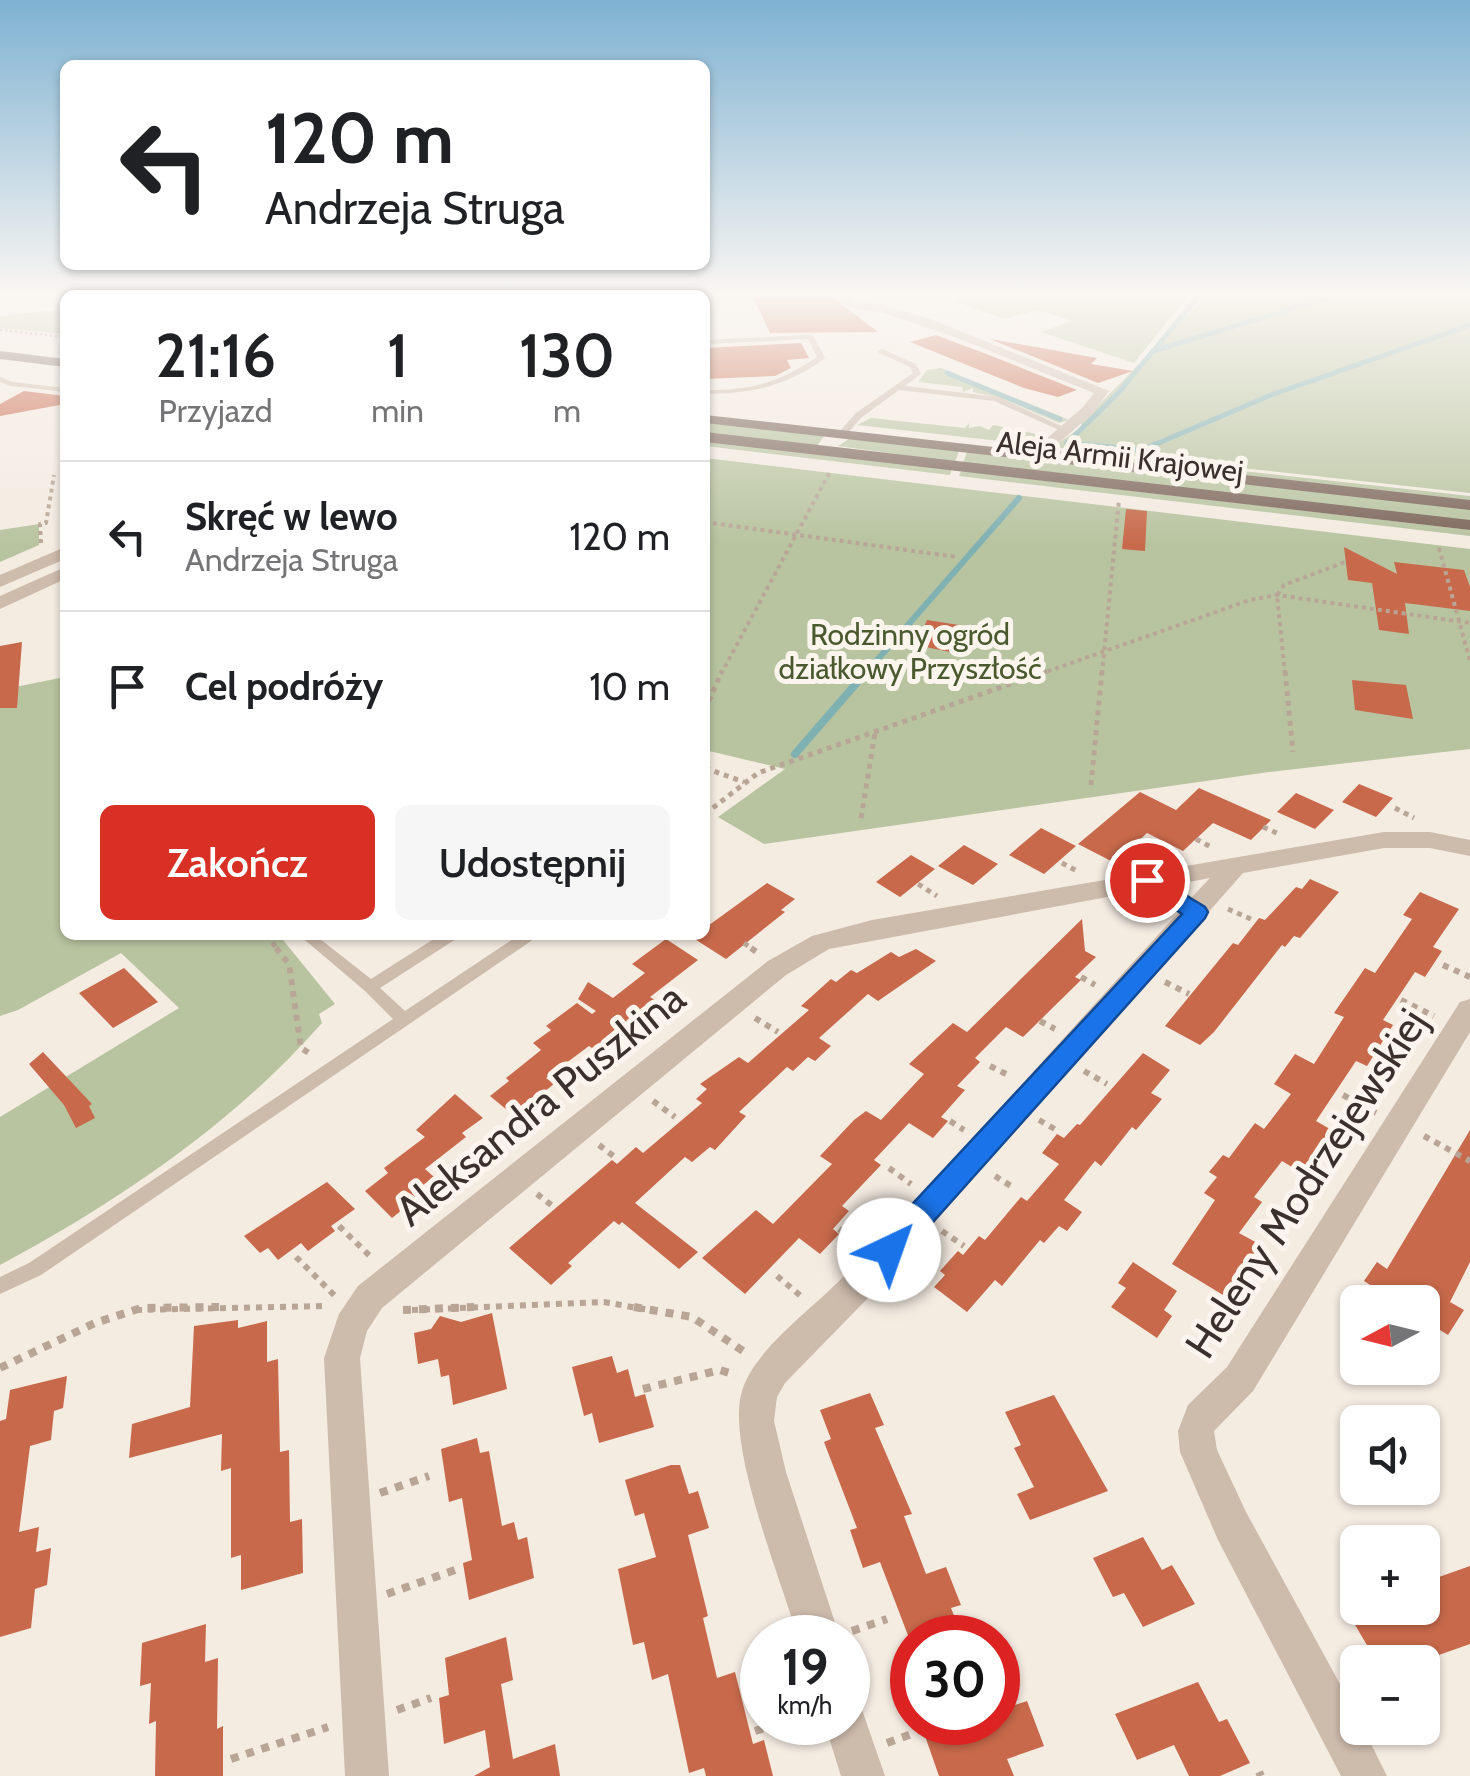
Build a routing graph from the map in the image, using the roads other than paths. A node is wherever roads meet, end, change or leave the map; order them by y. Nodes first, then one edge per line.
1 (2, 380) edge
2 (786, 380) edge
3 (911, 380) edge
4 (1072, 380) edge
5 (900, 388) junction
6 (60, 389) edge
7 (710, 392) edge
8 (710, 419) edge
9 (1064, 429) junction
10 (842, 434) junction
11 (710, 438) edge
12 (836, 452) junction
13 (1035, 456) junction
14 (1470, 506) edge
15 (1470, 525) edge
16 (56, 550) edge
17 (60, 574) edge
18 (0, 582) edge
19 (0, 603) edge
20 (1470, 848) edge
21 (1237, 864) junction
22 (1147, 880) junction
23 (1197, 912) junction
24 (312, 940) edge
25 (443, 940) edge
26 (522, 940) edge
27 (370, 987) junction
28 (1464, 1018) edge
29 (404, 1020) junction
30 (0, 1286) edge
31 (813, 1615) edge
32 (853, 1745) edge
33 (367, 1776) edge
34 (863, 1776) edge
35 (1365, 1776) edge

1 - 6 lane
2 - 7 lane
3 - 5 lane
4 - 9 street
5 - 9 lane
5 - 10 lane
8 - 10 main road, Aleja Armii Krajowej
9 - 13 street
10 - 12 main road
10 - 13 main road, Aleja Armii Krajowej
11 - 12 main road, Aleja Armii Krajowej
12 - 15 main road, Aleja Armii Krajowej
13 - 14 main road, Aleja Armii Krajowej
16 - 18 street
17 - 19 street
20 - 21 street, Aleksandra Puszkina
21 - 22 street, Aleksandra Puszkina
21 - 23 street
22 - 23 street
22 - 33 street, Aleksandra Puszkina
23 - 31 street
24 - 27 lane
25 - 27 lane
26 - 29 lane
27 - 29 lane
28 - 35 street, Heleny Modrzejewskiej
29 - 30 lane
32 - 34 street

